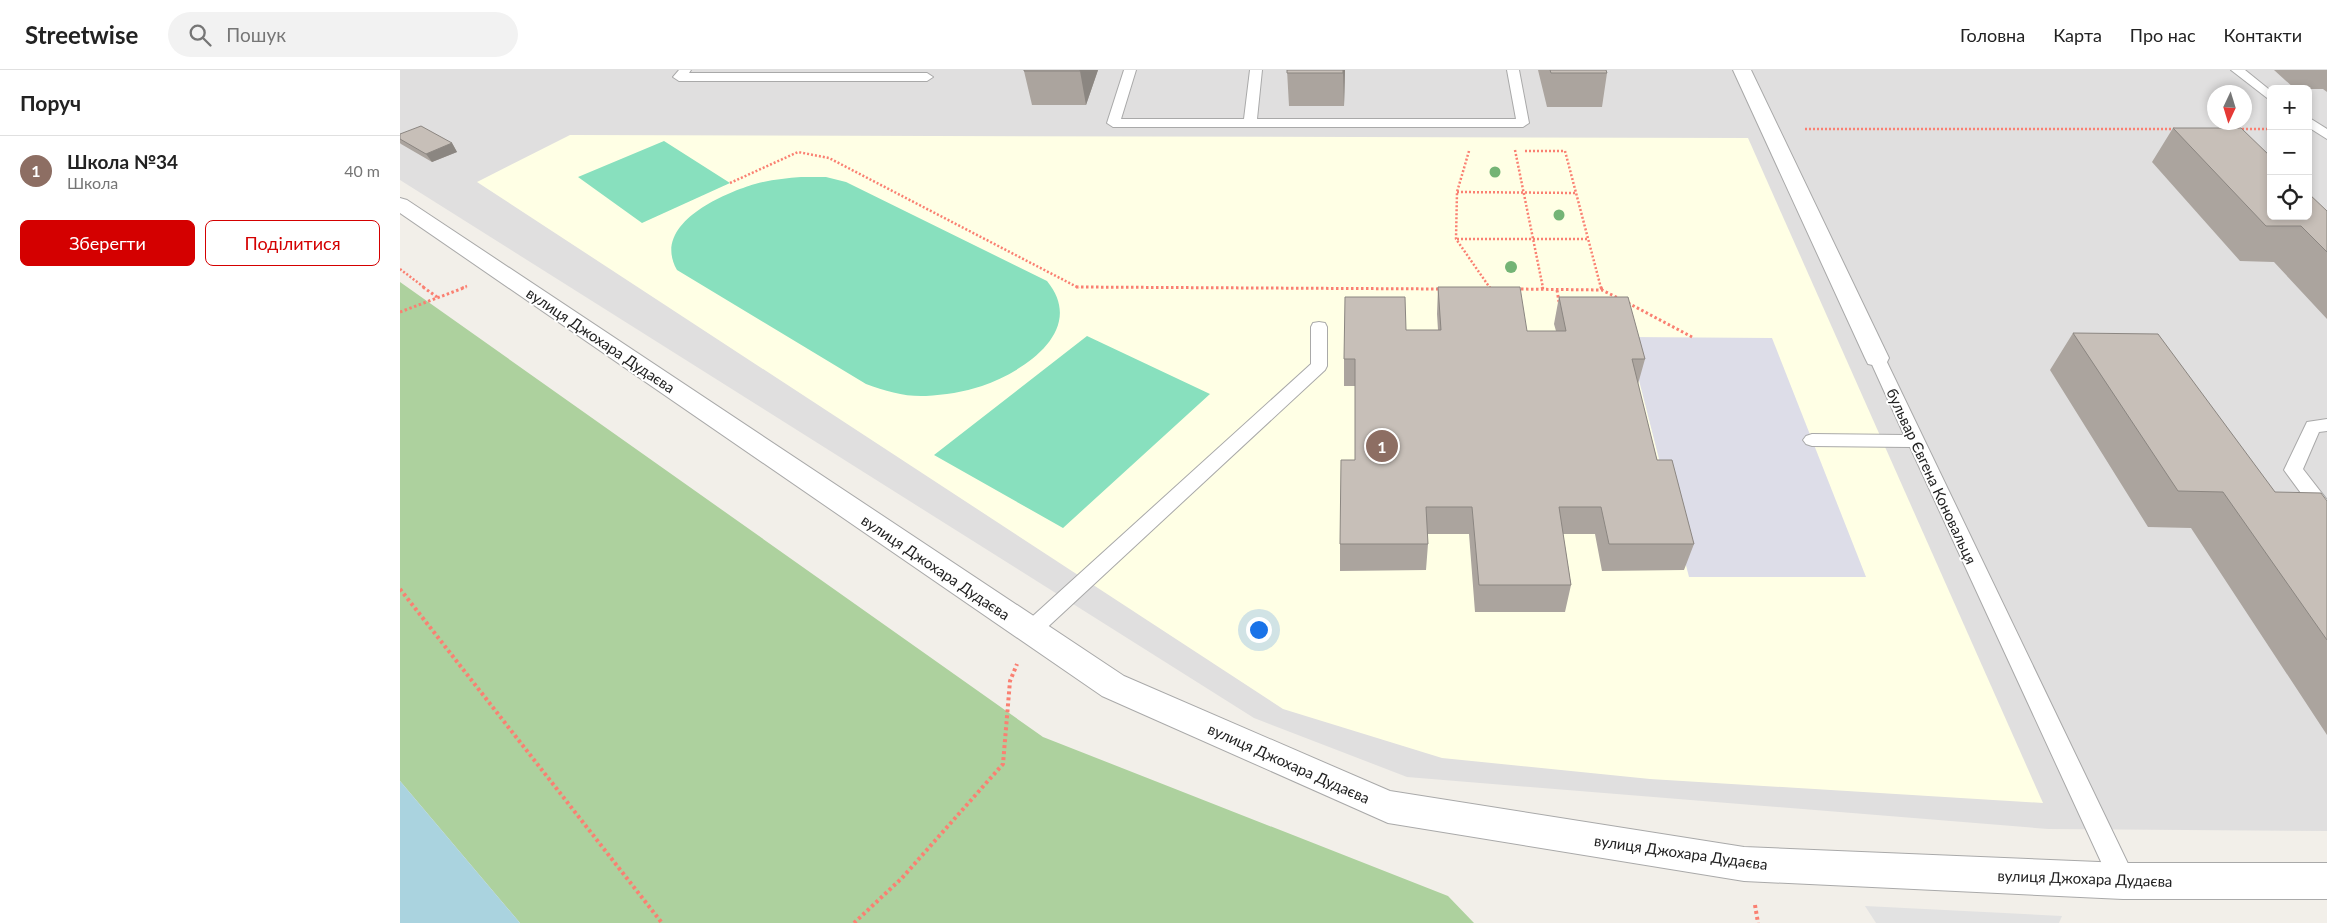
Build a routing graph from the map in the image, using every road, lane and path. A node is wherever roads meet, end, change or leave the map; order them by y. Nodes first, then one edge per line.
1 (685, 70) edge
2 (1130, 70) edge
3 (1256, 70) edge
4 (1513, 70) edge
5 (1742, 70) edge
6 (2237, 70) edge
7 (927, 76) dead end
8 (2267, 94) edge
9 (1250, 123) junction
10 (2312, 124) edge
11 (2252, 128) edge
12 (2267, 128) edge
13 (1770, 129) junction
14 (2182, 129) edge
15 (2327, 135) edge
16 (1468, 151) dead end
17 (1515, 151) dead end
18 (1565, 151) dead end
19 (730, 183) dead end
20 (1457, 192) junction
21 (1524, 192) junction
22 (1576, 193) junction
23 (400, 204) edge
24 (1456, 239) junction
25 (1533, 239) junction
26 (1588, 239) junction
27 (400, 269) edge
28 (503, 273) junction
29 (1453, 289) edge
30 (1481, 289) edge
31 (1491, 289) junction
32 (1500, 290) edge
33 (1508, 290) edge
34 (1543, 290) junction
35 (1557, 290) junction
36 (1602, 290) junction
37 (437, 296) junction
38 (1619, 298) edge
39 (1627, 303) edge
40 (1560, 307) edge
41 (400, 312) edge
42 (1319, 327) dead end
43 (1694, 338) dead end
44 (1877, 358) joint
45 (2327, 426) edge
46 (1812, 440) dead end
47 (1916, 441) junction
48 (2327, 514) edge
49 (400, 589) edge
50 (1030, 630) junction
51 (2123, 881) junction
52 (2327, 881) edge
53 (1755, 905) dead end
54 (662, 923) edge
55 (854, 923) edge
56 (1758, 923) edge

1 - 7 lane
2 - 9 lane
3 - 9 lane
4 - 9 lane
5 - 13 street, бульвар Євгена Коновальця
6 - 8 lane
10 - 15 lane
11 - 12 path
13 - 14 path
13 - 44 street, бульвар Євгена Коновальця
16 - 20 path
17 - 21 path
18 - 22 path
19 - 29 path
20 - 21 path
20 - 24 path
21 - 22 path
21 - 25 path
22 - 26 path
23 - 28 street, вулиця Джохара Дудаєва
24 - 25 path
24 - 31 path
25 - 26 path
25 - 34 path
26 - 36 path
27 - 37 path
28 - 37 path
28 - 50 street, вулиця Джохара Дудаєва
30 - 31 path
31 - 32 path
33 - 34 path
34 - 35 path
35 - 36 path
35 - 40 path
36 - 38 path
37 - 41 path
39 - 43 path
42 - 50 lane
44 - 47 lane, бульвар Євгена Коновальця
45 - 48 lane
46 - 47 lane
47 - 51 lane, бульвар Євгена Коновальця
49 - 54 path
50 - 51 street, вулиця Джохара Дудаєва
50 - 55 path
51 - 52 street, вулиця Джохара Дудаєва
53 - 56 path

